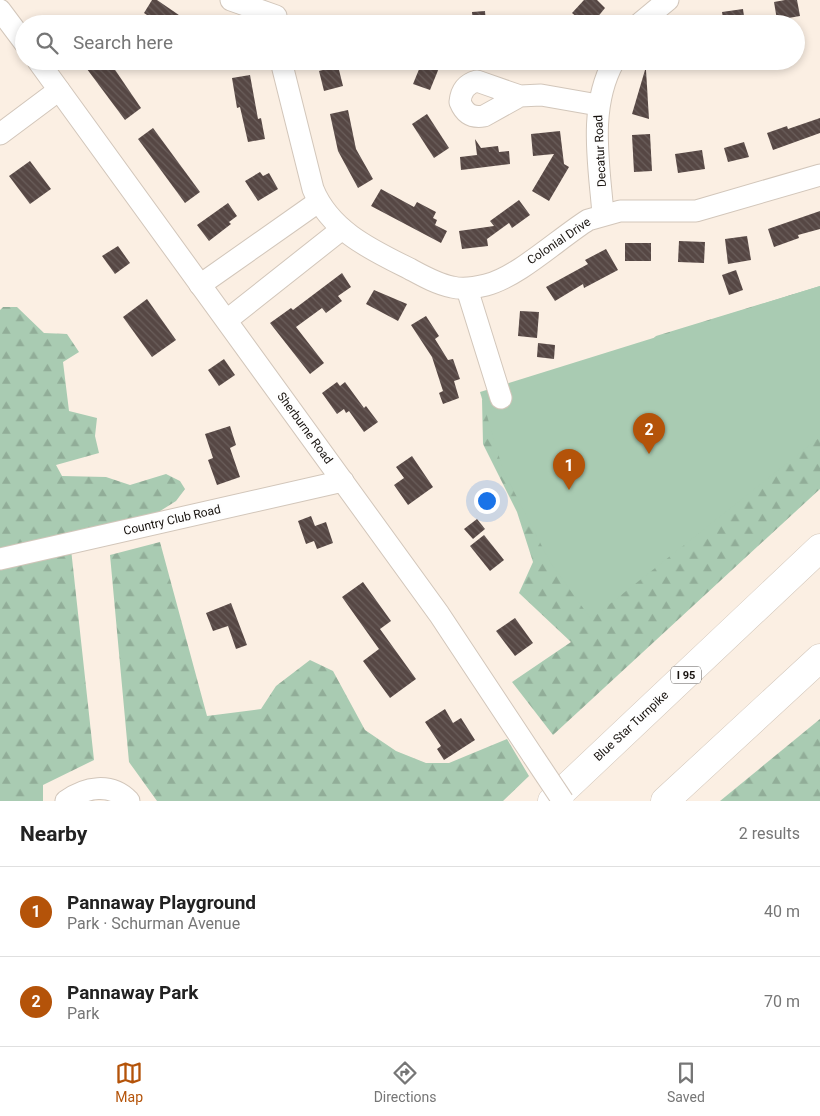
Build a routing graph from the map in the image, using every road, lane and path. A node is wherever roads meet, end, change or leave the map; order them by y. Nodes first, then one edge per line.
1 (231, 0) edge
2 (668, 0) edge
3 (0, 10) edge
4 (278, 13) edge
5 (650, 15) edge
6 (15, 30) edge
7 (45, 70) edge
8 (283, 70) edge
9 (610, 70) edge
10 (59, 90) junction
11 (520, 96) dead end
12 (598, 105) junction
13 (0, 134) edge
14 (820, 175) edge
15 (318, 202) junction
16 (603, 214) junction
17 (342, 229) junction
18 (200, 285) junction
19 (467, 289) junction
20 (227, 320) junction
21 (498, 391) dead end
22 (343, 481) junction
23 (820, 548) edge
24 (0, 559) edge
25 (820, 643) edge
26 (820, 658) edge
27 (739, 731) junction
28 (66, 801) edge
29 (129, 801) edge
30 (552, 801) edge
31 (562, 801) edge
32 (664, 801) edge

1 - 4 street
2 - 5 street
3 - 6 street
7 - 10 street, Sherburne Road
8 - 15 street, Colonial Drive
9 - 12 street, Decatur Road
10 - 13 street
10 - 18 street, Sherburne Road
11 - 12 street
12 - 16 street, Decatur Road
14 - 16 street, Colonial Drive
15 - 17 street, Colonial Drive
15 - 18 street
16 - 19 street, Colonial Drive
17 - 19 street, Colonial Drive
17 - 20 street
18 - 20 street, Sherburne Road
19 - 21 street
20 - 22 street, Sherburne Road
22 - 24 street, Country Club Road
22 - 31 street, Sherburne Road, bridge
23 - 30 highway, Blue Star Turnpike / I 95
25 - 27 highway
26 - 27 highway
27 - 32 highway
28 - 29 street

